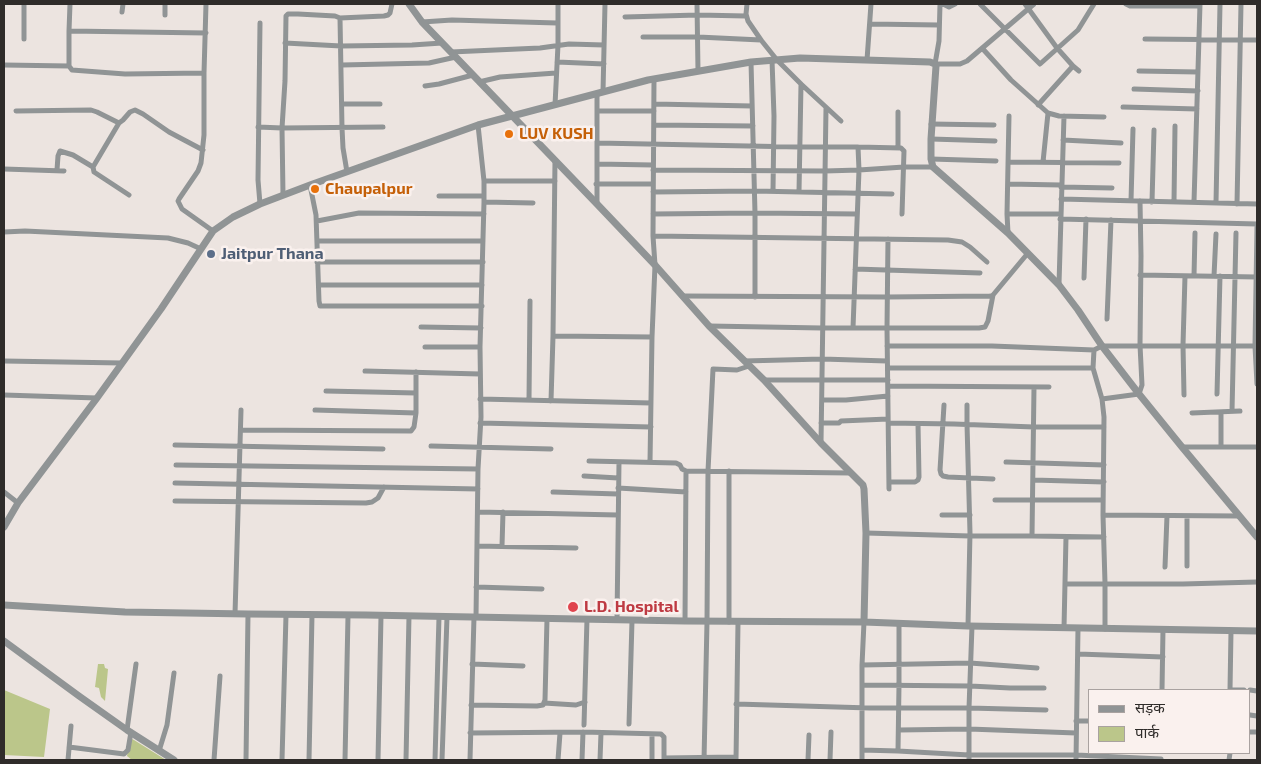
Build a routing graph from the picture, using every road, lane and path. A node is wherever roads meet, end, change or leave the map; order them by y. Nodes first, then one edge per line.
1 (24, 4) edge
2 (70, 4) edge
3 (122, 4) edge
4 (165, 4) edge
5 (206, 4) edge
6 (392, 4) edge
7 (409, 4) edge
8 (558, 4) edge
9 (605, 4) edge
10 (697, 4) edge
11 (747, 4) edge
12 (871, 4) edge
13 (942, 4) edge
14 (955, 4) edge
15 (980, 4) edge
16 (1034, 4) edge
17 (1094, 4) edge
18 (1126, 4) edge
19 (1220, 4) edge
20 (1241, 4) edge
21 (1200, 5) edge
22 (1027, 6) edge
23 (122, 12) dead end
24 (165, 15) dead end
25 (698, 15) junction
26 (746, 16) junction
27 (625, 17) dead end
28 (340, 18) junction
29 (422, 22) junction
30 (260, 23) dead end
31 (557, 23) junction
32 (870, 24) junction
33 (939, 25) junction
34 (1005, 29) junction
35 (70, 31) junction
36 (206, 34) junction
37 (643, 37) dead end
38 (698, 37) junction
39 (24, 39) dead end
40 (1145, 39) dead end
41 (761, 40) junction
42 (1199, 40) junction
43 (1220, 40) junction
44 (1241, 40) junction
45 (1257, 40) edge
46 (285, 43) junction
47 (442, 43) junction
48 (558, 45) junction
49 (604, 45) junction
50 (341, 46) junction
51 (982, 48) junction
52 (1057, 48) junction
53 (454, 55) junction
54 (774, 60) junction
55 (867, 60) junction
56 (557, 62) junction
57 (751, 62) junction
58 (604, 64) junction
59 (935, 64) junction
60 (4, 65) edge
61 (342, 65) junction
62 (69, 66) junction
63 (1073, 66) junction
64 (698, 71) junction
65 (1079, 71) dead end
66 (1139, 71) dead end
67 (1198, 72) junction
68 (204, 73) junction
69 (556, 73) junction
70 (472, 75) junction
71 (654, 78) junction
72 (479, 82) junction
73 (801, 84) junction
74 (425, 86) dead end
75 (1134, 89) dead end
76 (1198, 91) junction
77 (600, 93) junction
78 (342, 104) junction
79 (380, 104) dead end
80 (654, 104) junction
81 (555, 105) junction
82 (1038, 105) junction
83 (752, 106) junction
84 (1123, 107) dead end
85 (826, 108) junction
86 (1197, 109) junction
87 (16, 111) dead end
88 (597, 111) junction
89 (654, 111) junction
90 (898, 112) dead end
91 (1048, 113) junction
92 (513, 116) junction
93 (1009, 116) dead end
94 (1064, 116) junction
95 (1104, 117) dead end
96 (841, 121) dead end
97 (118, 123) junction
98 (931, 124) junction
99 (478, 125) junction
100 (654, 125) junction
101 (994, 125) dead end
102 (753, 126) junction
103 (1175, 126) dead end
104 (258, 127) junction
105 (383, 127) dead end
106 (282, 128) junction
107 (342, 128) junction
108 (1133, 129) dead end
109 (1154, 130) dead end
110 (931, 139) junction
111 (1063, 140) junction
112 (995, 141) dead end
113 (597, 143) junction
114 (1121, 143) dead end
115 (653, 144) junction
116 (753, 146) junction
117 (826, 146) junction
118 (774, 147) junction
119 (858, 147) junction
120 (800, 148) junction
121 (898, 148) junction
122 (203, 150) junction
123 (931, 158) junction
124 (555, 159) junction
125 (996, 161) dead end
126 (1008, 162) junction
127 (1043, 162) junction
128 (1062, 163) junction
129 (1118, 163) dead end
130 (597, 164) junction
131 (93, 167) junction
132 (653, 167) junction
133 (904, 167) junction
134 (933, 167) junction
135 (4, 169) edge
136 (754, 170) junction
137 (774, 170) junction
138 (800, 170) junction
139 (859, 170) junction
140 (825, 171) junction
141 (347, 172) junction
142 (484, 180) junction
143 (555, 180) junction
144 (310, 184) junction
145 (596, 184) junction
146 (653, 184) junction
147 (1008, 184) junction
148 (1061, 186) junction
149 (1112, 188) dead end
150 (755, 191) junction
151 (773, 191) junction
152 (653, 192) junction
153 (800, 192) junction
154 (825, 192) junction
155 (858, 193) junction
156 (892, 194) dead end
157 (129, 195) dead end
158 (283, 195) junction
159 (439, 196) dead end
160 (484, 199) junction
161 (1061, 199) junction
162 (1131, 201) junction
163 (1140, 201) junction
164 (1152, 202) junction
165 (1174, 202) junction
166 (1194, 202) junction
167 (533, 203) dead end
168 (1216, 203) junction
169 (260, 204) junction
170 (597, 204) junction
171 (1237, 204) junction
172 (1257, 204) edge
173 (755, 213) junction
174 (824, 213) junction
175 (484, 214) junction
176 (653, 214) junction
177 (857, 214) junction
178 (902, 214) dead end
179 (1007, 214) junction
180 (1060, 217) junction
181 (1086, 220) junction
182 (1111, 220) junction
183 (317, 221) junction
184 (1140, 221) junction
185 (1257, 226) edge
186 (213, 231) junction
187 (4, 232) edge
188 (1195, 233) dead end
189 (1236, 233) dead end
190 (1008, 234) junction
191 (1216, 234) dead end
192 (653, 236) junction
193 (756, 237) junction
194 (824, 238) junction
195 (856, 238) junction
196 (888, 239) junction
197 (317, 241) junction
198 (483, 241) junction
199 (201, 249) junction
200 (1028, 253) junction
201 (317, 262) junction
202 (483, 262) junction
203 (988, 262) dead end
204 (654, 265) junction
205 (855, 269) junction
206 (888, 271) junction
207 (980, 274) dead end
208 (1140, 275) junction
209 (1185, 276) junction
210 (1194, 276) junction
211 (1217, 276) junction
212 (1235, 277) junction
213 (1257, 277) edge
214 (1084, 278) dead end
215 (319, 285) junction
216 (482, 285) junction
217 (1059, 285) junction
218 (993, 295) junction
219 (682, 296) junction
220 (756, 297) junction
221 (822, 297) junction
222 (854, 297) junction
223 (888, 297) junction
224 (530, 301) dead end
225 (482, 306) junction
226 (1107, 319) dead end
227 (708, 326) junction
228 (421, 327) dead end
229 (481, 328) junction
230 (822, 328) junction
231 (853, 328) junction
232 (887, 328) junction
233 (553, 336) junction
234 (652, 337) junction
235 (1140, 345) junction
236 (425, 346) dead end
237 (887, 346) junction
238 (1102, 346) junction
239 (1183, 346) junction
240 (1218, 346) junction
241 (1233, 346) junction
242 (1256, 346) edge
243 (480, 347) junction
244 (1094, 350) junction
245 (822, 359) junction
246 (4, 361) edge
247 (887, 361) junction
248 (122, 363) junction
249 (747, 363) junction
250 (1257, 365) edge
251 (888, 368) junction
252 (1093, 368) junction
253 (366, 371) dead end
254 (416, 372) junction
255 (480, 374) junction
256 (822, 379) junction
257 (764, 380) junction
258 (888, 380) junction
259 (1257, 384) edge
260 (888, 386) junction
261 (1034, 387) junction
262 (1049, 387) dead end
263 (326, 391) dead end
264 (416, 393) junction
265 (1139, 394) junction
266 (1217, 394) dead end
267 (4, 395) edge
268 (1184, 395) dead end
269 (888, 396) junction
270 (96, 398) junction
271 (480, 399) junction
272 (1102, 399) junction
273 (529, 400) junction
274 (822, 400) junction
275 (551, 401) junction
276 (651, 403) junction
277 (967, 404) dead end
278 (944, 405) dead end
279 (241, 410) dead end
280 (315, 410) dead end
281 (1232, 411) junction
282 (1240, 411) dead end
283 (1221, 412) junction
284 (416, 413) junction
285 (1192, 413) dead end
286 (888, 421) junction
287 (480, 423) junction
288 (821, 423) junction
289 (918, 424) junction
290 (942, 424) junction
291 (966, 424) junction
292 (651, 427) junction
293 (1034, 427) junction
294 (1104, 427) junction
295 (241, 430) junction
296 (821, 443) junction
297 (176, 445) dead end
298 (240, 446) junction
299 (431, 446) dead end
300 (479, 447) junction
301 (1182, 447) junction
302 (1221, 447) junction
303 (1257, 447) edge
304 (383, 449) dead end
305 (551, 449) dead end
306 (589, 461) dead end
307 (618, 462) junction
308 (650, 462) junction
309 (1006, 462) dead end
310 (1034, 463) junction
311 (176, 465) dead end
312 (1104, 465) junction
313 (240, 466) junction
314 (478, 468) junction
315 (686, 471) junction
316 (708, 471) junction
317 (729, 471) junction
318 (850, 473) junction
319 (584, 476) dead end
320 (618, 478) junction
321 (969, 478) junction
322 (994, 479) dead end
323 (1033, 480) junction
324 (890, 482) junction
325 (1104, 482) junction
326 (175, 483) dead end
327 (239, 484) junction
328 (384, 487) junction
329 (478, 489) junction
330 (889, 490) dead end
331 (618, 491) junction
332 (4, 492) edge
333 (553, 492) dead end
334 (686, 492) junction
335 (1033, 499) junction
336 (996, 500) dead end
337 (1103, 500) junction
338 (176, 501) dead end
339 (238, 502) junction
340 (18, 503) junction
341 (478, 512) junction
342 (503, 512) junction
343 (618, 515) junction
344 (942, 515) dead end
345 (970, 515) junction
346 (1103, 515) junction
347 (1167, 516) junction
348 (1187, 516) junction
349 (1239, 516) junction
350 (4, 526) edge
351 (866, 533) junction
352 (970, 536) junction
353 (1032, 536) junction
354 (1066, 536) junction
355 (1104, 537) junction
356 (1257, 537) edge
357 (477, 546) junction
358 (502, 546) junction
359 (576, 548) dead end
360 (1187, 566) dead end
361 (1165, 567) dead end
362 (1257, 582) edge
363 (1105, 583) junction
364 (1065, 584) junction
365 (476, 587) junction
366 (542, 589) dead end
367 (4, 605) edge
368 (235, 614) junction
369 (248, 614) junction
370 (286, 615) junction
371 (312, 615) junction
372 (348, 616) junction
373 (381, 616) junction
374 (409, 616) junction
375 (443, 617) junction
376 (475, 617) junction
377 (547, 619) junction
378 (587, 619) junction
379 (616, 620) junction
380 (632, 620) junction
381 (685, 622) junction
382 (707, 622) junction
383 (729, 622) junction
384 (738, 622) junction
385 (864, 622) junction
386 (899, 623) junction
387 (970, 626) junction
388 (1064, 628) junction
389 (1078, 628) junction
390 (1105, 628) junction
391 (1163, 629) junction
392 (1231, 631) junction
393 (1257, 631) edge
394 (4, 641) edge
395 (1078, 654) junction
396 (1163, 657) junction
397 (136, 664) dead end
398 (472, 664) junction
399 (970, 664) junction
400 (862, 665) junction
401 (900, 665) junction
402 (523, 666) dead end
403 (1037, 668) dead end
404 (174, 673) dead end
405 (220, 676) dead end
406 (862, 685) junction
407 (900, 685) junction
408 (970, 686) junction
409 (1044, 688) dead end
410 (1162, 689) edge
411 (1230, 689) edge
412 (585, 702) junction
413 (544, 703) junction
414 (736, 704) junction
415 (471, 705) junction
416 (862, 708) junction
417 (899, 708) junction
418 (969, 708) junction
419 (1046, 710) dead end
420 (1076, 721) junction
421 (1088, 721) edge
422 (629, 724) dead end
423 (584, 725) dead end
424 (71, 726) dead end
425 (969, 729) junction
426 (898, 730) junction
427 (129, 731) junction
428 (583, 732) junction
429 (831, 732) dead end
430 (470, 733) junction
431 (560, 733) junction
432 (601, 733) junction
433 (1076, 733) junction
434 (652, 734) junction
435 (809, 735) dead end
436 (69, 748) junction
437 (862, 750) junction
438 (159, 751) junction
439 (898, 751) junction
440 (1162, 757) edge
441 (969, 758) edge
442 (995, 758) edge
443 (1018, 758) edge
444 (1038, 758) edge
445 (1076, 758) edge
446 (664, 759) edge
447 (704, 759) edge
448 (736, 759) edge
449 (68, 760) edge
450 (174, 760) edge
451 (214, 760) edge
452 (246, 760) edge
453 (282, 760) edge
454 (309, 760) edge
455 (345, 760) edge
456 (378, 760) edge
457 (406, 760) edge
458 (434, 760) edge
459 (442, 760) edge
460 (470, 760) edge
461 (558, 760) edge
462 (582, 760) edge
463 (600, 760) edge
464 (652, 760) edge
465 (808, 760) edge
466 (830, 760) edge
467 (862, 760) edge

1 - 39 street
2 - 35 street
3 - 23 street
4 - 24 street
5 - 36 street
6 - 28 street
7 - 29 street
8 - 31 street
9 - 49 street
10 - 25 street
11 - 26 street
12 - 32 street
13 - 14 street
13 - 33 street
15 - 34 street
16 - 22 street
17 - 52 street
18 - 21 street
19 - 43 street
20 - 44 street
21 - 42 street
22 - 34 street
22 - 52 street
25 - 26 street
25 - 27 street
25 - 38 street
26 - 41 street
28 - 46 street
28 - 50 street
29 - 31 street
29 - 47 street
30 - 104 street
31 - 48 street
32 - 33 street
32 - 55 street
33 - 59 street
34 - 51 street
34 - 52 street
35 - 36 street
35 - 62 street
36 - 68 street
37 - 38 street
38 - 41 street
38 - 64 street
40 - 42 street
41 - 54 street
42 - 43 street
42 - 67 street
43 - 44 street
43 - 168 street
44 - 45 street
44 - 171 street
46 - 50 street
46 - 106 street
47 - 50 street
47 - 53 street
48 - 49 street
48 - 53 street
48 - 56 street
49 - 58 street
50 - 61 street
51 - 59 street
51 - 82 street
52 - 63 street
53 - 61 street
53 - 70 street
54 - 55 street
54 - 57 street
54 - 73 street
54 - 118 street
55 - 59 street
56 - 58 street
56 - 69 street
57 - 64 street
57 - 83 street
58 - 77 street
59 - 98 street
60 - 62 street
61 - 78 street
62 - 68 street
63 - 65 street
63 - 82 street
64 - 71 street
66 - 67 street
67 - 76 street
68 - 122 street
69 - 72 street
69 - 81 street
70 - 72 street
70 - 74 street
71 - 77 street
71 - 80 street
72 - 92 street
73 - 85 street
73 - 120 street
75 - 76 street
76 - 86 street
77 - 81 street
77 - 88 street
78 - 79 street
78 - 107 street
80 - 83 street
80 - 89 street
81 - 92 street
82 - 91 street
83 - 102 street
84 - 86 street
85 - 96 street
85 - 117 street
86 - 166 street
87 - 97 street
88 - 89 street
88 - 113 street
89 - 100 street
90 - 121 street
91 - 94 street
91 - 127 street
92 - 99 street
92 - 124 street
93 - 126 street
94 - 95 street
94 - 111 street
97 - 122 street
97 - 131 street
98 - 101 street
98 - 110 street
99 - 141 street
99 - 142 street
100 - 102 street
100 - 115 street
102 - 116 street
103 - 165 street
104 - 106 street
104 - 169 street
105 - 107 street
106 - 107 street
106 - 158 street
107 - 141 street
108 - 162 street
109 - 164 street
110 - 112 street
110 - 123 street
111 - 114 street
111 - 128 street
113 - 115 street
113 - 130 street
115 - 116 street
115 - 132 street
116 - 118 street
116 - 136 street
117 - 119 street
117 - 120 street
117 - 140 street
118 - 120 street
118 - 137 street
119 - 121 street
119 - 139 street
120 - 138 street
121 - 133 street
122 - 186 street
123 - 125 street
123 - 134 street
124 - 143 street
124 - 170 street
126 - 127 street
126 - 147 street
127 - 128 street
128 - 129 street
128 - 148 street
130 - 132 street
130 - 145 street
131 - 135 street
131 - 157 street
132 - 136 street
132 - 146 street
133 - 134 street
133 - 139 street
133 - 178 street
134 - 190 street
136 - 137 street
136 - 150 street
137 - 138 street
137 - 151 street
138 - 140 street
138 - 153 street
139 - 140 street
139 - 155 street
140 - 154 street
141 - 144 street
142 - 143 street
142 - 160 street
143 - 233 street
144 - 158 street
144 - 183 street
145 - 146 street
145 - 170 street
146 - 152 street
147 - 148 street
147 - 179 street
148 - 149 street
148 - 161 street
150 - 151 street
150 - 152 street
150 - 173 street
151 - 153 street
152 - 176 street
153 - 154 street
154 - 155 street
154 - 174 street
155 - 156 street
155 - 177 street
158 - 169 street
159 - 160 street
160 - 167 street
160 - 175 street
161 - 162 street
161 - 180 street
162 - 163 street
163 - 164 street
163 - 184 street
164 - 165 street
165 - 166 street
166 - 168 street
168 - 171 street
169 - 186 street
170 - 204 street
171 - 172 street
173 - 174 street
173 - 176 street
173 - 193 street
174 - 177 street
174 - 194 street
175 - 183 street
175 - 198 street
176 - 192 street
177 - 195 street
179 - 180 street
179 - 190 street
180 - 181 street
180 - 217 street
181 - 182 street
181 - 214 street
182 - 184 street
182 - 226 street
183 - 197 street
184 - 185 street
184 - 208 street
185 - 213 street
186 - 199 street
187 - 199 street
188 - 210 street
189 - 212 street
190 - 200 street
191 - 211 street
192 - 193 street
192 - 204 street
193 - 194 street
193 - 220 street
194 - 195 street
194 - 221 street
195 - 196 street
195 - 205 street
196 - 203 street
196 - 206 street
197 - 198 street
197 - 201 street
198 - 202 street
199 - 248 street
200 - 217 street
200 - 218 street
201 - 202 street
201 - 215 street
202 - 216 street
204 - 219 street
204 - 234 street
205 - 206 street
205 - 222 street
206 - 207 street
206 - 223 street
208 - 209 street
208 - 235 street
209 - 210 street
209 - 239 street
210 - 211 street
211 - 212 street
211 - 240 street
212 - 213 street
212 - 241 street
213 - 242 street
215 - 216 street
215 - 225 street
216 - 225 street
217 - 238 street
218 - 223 street
218 - 232 street
219 - 220 street
219 - 227 street
220 - 221 street
221 - 222 street
221 - 230 street
222 - 223 street
222 - 231 street
223 - 232 street
224 - 273 street
225 - 229 street
227 - 230 street
227 - 249 street
228 - 229 street
229 - 243 street
230 - 231 street
230 - 245 street
231 - 232 street
232 - 237 street
233 - 234 street
233 - 275 street
234 - 276 street
235 - 238 street
235 - 239 street
235 - 265 street
236 - 243 street
237 - 244 street
237 - 247 street
238 - 244 street
238 - 265 street
239 - 240 street
239 - 268 street
240 - 241 street
240 - 266 street
241 - 242 street
241 - 281 street
242 - 250 street
243 - 255 street
244 - 252 street
245 - 247 street
245 - 249 street
245 - 256 street
246 - 248 street
247 - 251 street
248 - 270 street
249 - 257 street
249 - 316 street
250 - 259 street
251 - 252 street
251 - 258 street
252 - 272 street
253 - 254 street
254 - 255 street
254 - 264 street
255 - 271 street
256 - 257 street
256 - 258 street
256 - 274 street
257 - 296 street
258 - 260 street
260 - 261 street
260 - 269 street
261 - 262 street
261 - 293 street
263 - 264 street
264 - 284 street
265 - 272 street
265 - 301 street
267 - 270 street
269 - 274 street
269 - 286 street
270 - 340 street
271 - 273 street
271 - 287 street
272 - 294 street
273 - 275 street
274 - 288 street
275 - 276 street
276 - 292 street
277 - 291 street
278 - 290 street
279 - 295 street
280 - 284 street
281 - 282 street
281 - 283 street
283 - 285 street
283 - 302 street
284 - 295 street
286 - 288 street
286 - 289 street
286 - 324 street
287 - 292 street
287 - 300 street
288 - 296 street
289 - 290 street
289 - 324 street
290 - 291 street
290 - 321 street
291 - 293 street
291 - 321 street
292 - 308 street
293 - 294 street
293 - 310 street
294 - 312 street
295 - 298 street
296 - 318 street
297 - 298 street
298 - 304 street
298 - 313 street
299 - 300 street
300 - 305 street
300 - 314 street
301 - 302 street
301 - 349 street
302 - 303 street
306 - 307 street
307 - 308 street
307 - 320 street
308 - 315 street
309 - 310 street
310 - 312 street
310 - 323 street
311 - 313 street
312 - 325 street
313 - 314 street
313 - 327 street
314 - 329 street
315 - 316 street
315 - 334 street
316 - 317 street
316 - 382 street
317 - 318 street
317 - 383 street
318 - 351 street
319 - 320 street
320 - 331 street
321 - 322 street
321 - 345 street
323 - 325 street
323 - 335 street
324 - 330 street
325 - 337 street
326 - 327 street
327 - 328 street
327 - 339 street
328 - 329 street
328 - 339 street
329 - 341 street
331 - 333 street
331 - 334 street
331 - 343 street
332 - 340 street
334 - 381 street
335 - 336 street
335 - 337 street
335 - 353 street
337 - 346 street
338 - 339 street
339 - 368 street
340 - 350 street
341 - 342 street
341 - 357 street
342 - 343 street
342 - 358 street
343 - 379 street
344 - 345 street
345 - 352 street
346 - 347 street
346 - 355 street
347 - 348 street
347 - 361 street
348 - 349 street
348 - 360 street
349 - 356 street
351 - 352 street
351 - 385 street
352 - 353 street
352 - 387 street
353 - 354 street
354 - 355 street
354 - 364 street
355 - 363 street
357 - 358 street
357 - 365 street
358 - 359 street
362 - 363 street
363 - 364 street
363 - 390 street
364 - 388 street
365 - 366 street
365 - 376 street
367 - 368 street
368 - 369 street
369 - 370 street
369 - 452 street
370 - 371 street
370 - 453 street
371 - 372 street
371 - 454 street
372 - 373 street
372 - 455 street
373 - 374 street
373 - 456 street
374 - 375 street
374 - 457 street
375 - 376 street
375 - 458 street
375 - 459 street
376 - 377 street
376 - 398 street
377 - 378 street
377 - 413 street
378 - 379 street
378 - 412 street
379 - 380 street
380 - 381 street
380 - 422 street
381 - 382 street
382 - 383 street
382 - 447 street
383 - 384 street
384 - 385 street
384 - 414 street
385 - 386 street
385 - 400 street
386 - 387 street
386 - 401 street
387 - 388 street
387 - 399 street
388 - 389 street
389 - 390 street
389 - 395 street
390 - 391 street
391 - 392 street
391 - 396 street
392 - 393 street
392 - 411 street
394 - 427 street
395 - 396 street
395 - 420 street
396 - 410 street
397 - 427 street
398 - 402 street
398 - 415 street
399 - 401 street
399 - 403 street
399 - 408 street
400 - 401 street
400 - 406 street
401 - 407 street
404 - 438 street
405 - 451 street
406 - 407 street
406 - 416 street
407 - 408 street
407 - 417 street
408 - 409 street
408 - 418 street
412 - 413 street
412 - 423 street
413 - 415 street
414 - 416 street
414 - 448 street
415 - 430 street
416 - 417 street
416 - 437 street
417 - 418 street
417 - 426 street
418 - 419 street
418 - 425 street
420 - 421 street
420 - 433 street
424 - 436 street
425 - 426 street
425 - 433 street
425 - 441 street
426 - 439 street
427 - 436 street
427 - 438 street
428 - 431 street
428 - 432 street
428 - 462 street
429 - 466 street
430 - 431 street
430 - 460 street
431 - 461 street
432 - 434 street
432 - 463 street
433 - 445 street
434 - 446 street
434 - 464 street
435 - 465 street
436 - 449 street
437 - 439 street
437 - 467 street
438 - 450 street
439 - 441 street
440 - 445 street
441 - 442 street
442 - 443 street
443 - 444 street
444 - 445 street
446 - 447 street
447 - 448 street

